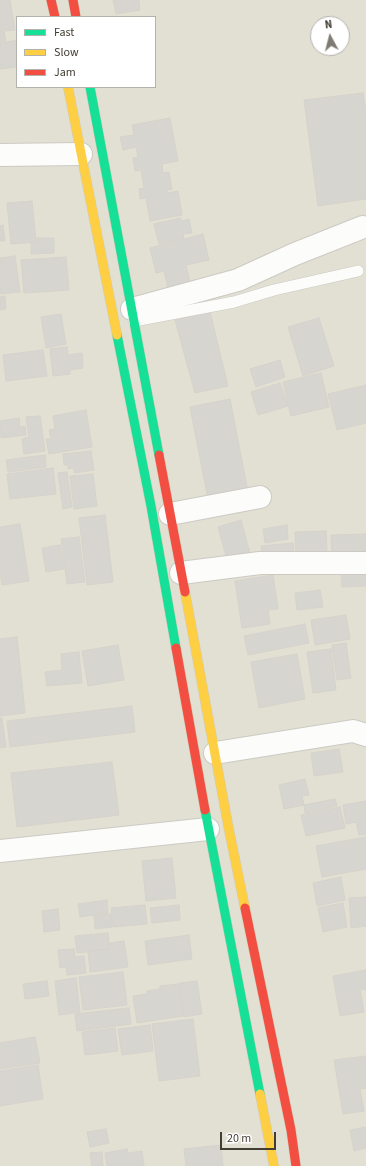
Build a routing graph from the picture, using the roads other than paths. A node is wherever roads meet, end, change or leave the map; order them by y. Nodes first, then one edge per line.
1 (51, 0) edge
2 (73, 0) edge
3 (55, 16) edge
4 (76, 16) edge
5 (68, 88) edge
6 (90, 88) edge
7 (81, 154) junction
8 (0, 155) edge
9 (363, 227) dead end
10 (358, 271) dead end
11 (133, 315) junction
12 (260, 497) dead end
13 (170, 514) junction
14 (366, 563) edge
15 (181, 573) junction
16 (366, 736) edge
17 (215, 753) junction
18 (208, 829) junction
19 (0, 851) edge
20 (274, 1166) edge
21 (296, 1166) edge

1 - 3 main road
2 - 4 main road
5 - 7 main road
6 - 11 main road
7 - 8 street
7 - 18 main road
9 - 11 street
10 - 11 lane
11 - 13 main road
12 - 13 street
13 - 15 main road
14 - 15 street
15 - 17 main road
16 - 17 street
17 - 21 main road
18 - 19 street
18 - 20 main road

